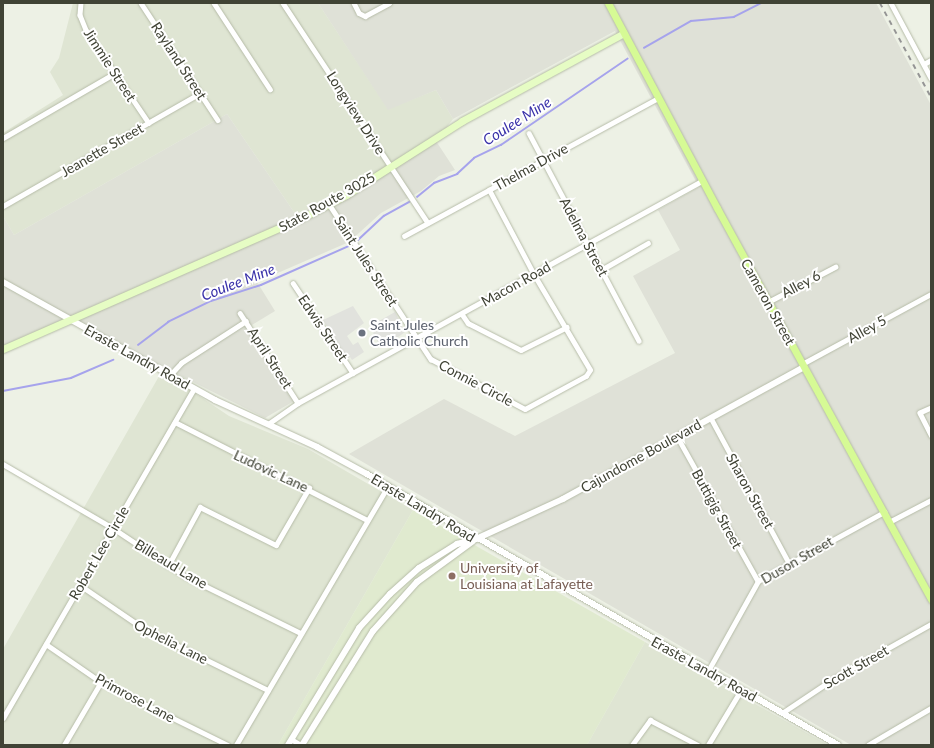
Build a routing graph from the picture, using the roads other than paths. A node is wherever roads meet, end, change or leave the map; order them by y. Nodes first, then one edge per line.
1 (141, 3) edge
2 (214, 3) edge
3 (283, 3) edge
4 (354, 3) edge
5 (388, 3) edge
6 (608, 3) edge
7 (891, 3) edge
8 (80, 4) edge
9 (624, 33) junction
10 (931, 60) edge
11 (924, 64) junction
12 (115, 73) junction
13 (931, 78) edge
14 (270, 88) dead end
15 (200, 93) junction
16 (658, 98) junction
17 (218, 120) dead end
18 (149, 123) junction
19 (529, 133) dead end
20 (3, 138) edge
21 (544, 160) junction
22 (391, 166) junction
23 (702, 181) junction
24 (489, 190) junction
25 (329, 204) junction
26 (3, 206) edge
27 (428, 223) junction
28 (404, 236) dead end
29 (648, 243) dead end
30 (588, 245) junction
31 (835, 266) dead end
32 (601, 270) junction
33 (534, 275) junction
34 (3, 282) edge
35 (293, 283) dead end
36 (931, 294) edge
37 (768, 302) junction
38 (240, 312) dead end
39 (462, 314) junction
40 (71, 321) junction
41 (246, 322) junction
42 (567, 327) junction
43 (417, 338) junction
44 (639, 340) dead end
45 (3, 349) edge
46 (803, 365) junction
47 (353, 374) junction
48 (170, 375) junction
49 (194, 389) junction
50 (298, 403) junction
51 (931, 408) edge
52 (711, 418) junction
53 (175, 422) junction
54 (268, 424) junction
55 (931, 435) edge
56 (677, 436) junction
57 (3, 464) edge
58 (388, 486) junction
59 (309, 488) junction
60 (931, 500) edge
61 (884, 512) junction
62 (367, 520) junction
63 (889, 522) junction
64 (113, 528) junction
65 (476, 539) junction
66 (789, 563) junction
67 (168, 566) junction
68 (758, 581) junction
69 (80, 585) junction
70 (931, 598) edge
71 (931, 624) edge
72 (301, 633) junction
73 (46, 644) junction
74 (708, 671) junction
75 (101, 682) junction
76 (268, 690) junction
77 (740, 690) junction
78 (931, 708) edge
79 (782, 713) junction
80 (3, 718) edge
81 (289, 742) edge
82 (64, 745) edge
83 (228, 745) edge
84 (236, 745) edge
85 (302, 745) edge
86 (632, 745) edge
87 (698, 745) edge
88 (708, 745) edge
89 (838, 745) edge
90 (868, 745) edge

1 - 15 street, Rayland Street
2 - 14 street
3 - 22 street, Longview Drive
4 - 5 street
6 - 9 main road, Cameron Street
7 - 11 street
8 - 12 street, Jimmie Street
9 - 16 main road, Cameron Street
9 - 22 main road, State Route 3025
10 - 11 street
11 - 13 street
12 - 18 street, Jimmie Street
12 - 20 street
15 - 17 street, Rayland Street
15 - 18 street, Jeanette Street
16 - 21 street, Thelma Drive
16 - 23 main road, Cameron Street
18 - 26 street, Jeanette Street
19 - 21 street, Adelma Street
21 - 24 street, Thelma Drive
21 - 30 street, Adelma Street
22 - 25 main road, State Route 3025
22 - 27 street, Longview Drive
23 - 30 street, Macon Road
23 - 37 main road, Cameron Street
24 - 27 street, Thelma Drive
24 - 33 street, Connie Circle
25 - 40 main road, State Route 3025
25 - 43 street, Saint Jules Street
27 - 28 street, Thelma Drive
29 - 32 street
30 - 32 street, Adelma Street
30 - 33 street, Macon Road
31 - 37 street, Alley 6
32 - 44 street, Adelma Street
33 - 39 street, Macon Road
33 - 42 street, Connie Circle
34 - 40 street, Eraste Landry Road
35 - 47 street, Edwis Street
36 - 46 street, Alley 5
37 - 46 main road, Cameron Street
38 - 41 street, April Street
39 - 42 street
39 - 43 street, Macon Road
40 - 45 main road, State Route 3025
40 - 48 street, Eraste Landry Road
41 - 48 street
41 - 50 street, April Street
42 - 43 street, Connie Circle
43 - 47 street, Macon Road
46 - 52 street, Cajundome Boulevard
46 - 61 main road, Cameron Street
47 - 50 street, Macon Road
48 - 49 street, Eraste Landry Road
49 - 53 street, Robert Lee Circle
49 - 54 street, Eraste Landry Road
50 - 54 street, Macon Road
51 - 55 street
52 - 56 street, Cajundome Boulevard
52 - 66 street, Sharon Street
53 - 59 street, Ludovic Lane
53 - 64 street, Robert Lee Circle
54 - 58 street, Eraste Landry Road
56 - 65 street, Cajundome Boulevard
56 - 68 street, Buttigig Street
57 - 64 street, Billeaud Lane
58 - 62 street
58 - 65 street, Eraste Landry Road
59 - 62 street, Ludovic Lane
59 - 67 street
60 - 63 street
61 - 63 main road, Cameron Street
61 - 66 street, Duson Street
62 - 72 street
63 - 70 main road, Cameron Street
64 - 67 street, Billeaud Lane
64 - 69 street, Robert Lee Circle
65 - 74 street, Eraste Landry Road
65 - 81 street, Cajundome Boulevard
65 - 85 street, Cajundome Boulevard
66 - 68 street, Duson Street
67 - 72 street, Billeaud Lane
68 - 74 street, Duson Street
69 - 73 street, Robert Lee Circle
69 - 76 street, Ophelia Lane
71 - 79 street, Scott Street
72 - 76 street
73 - 75 street, Primrose Lane
73 - 80 street, Robert Lee Circle
74 - 77 street, Eraste Landry Road
75 - 82 street
75 - 83 street, Primrose Lane
76 - 84 street
77 - 79 street, Eraste Landry Road
77 - 88 street
78 - 90 street
79 - 89 street, Eraste Landry Road
81 - 85 street, Cajundome Boulevard
86 - 87 street

